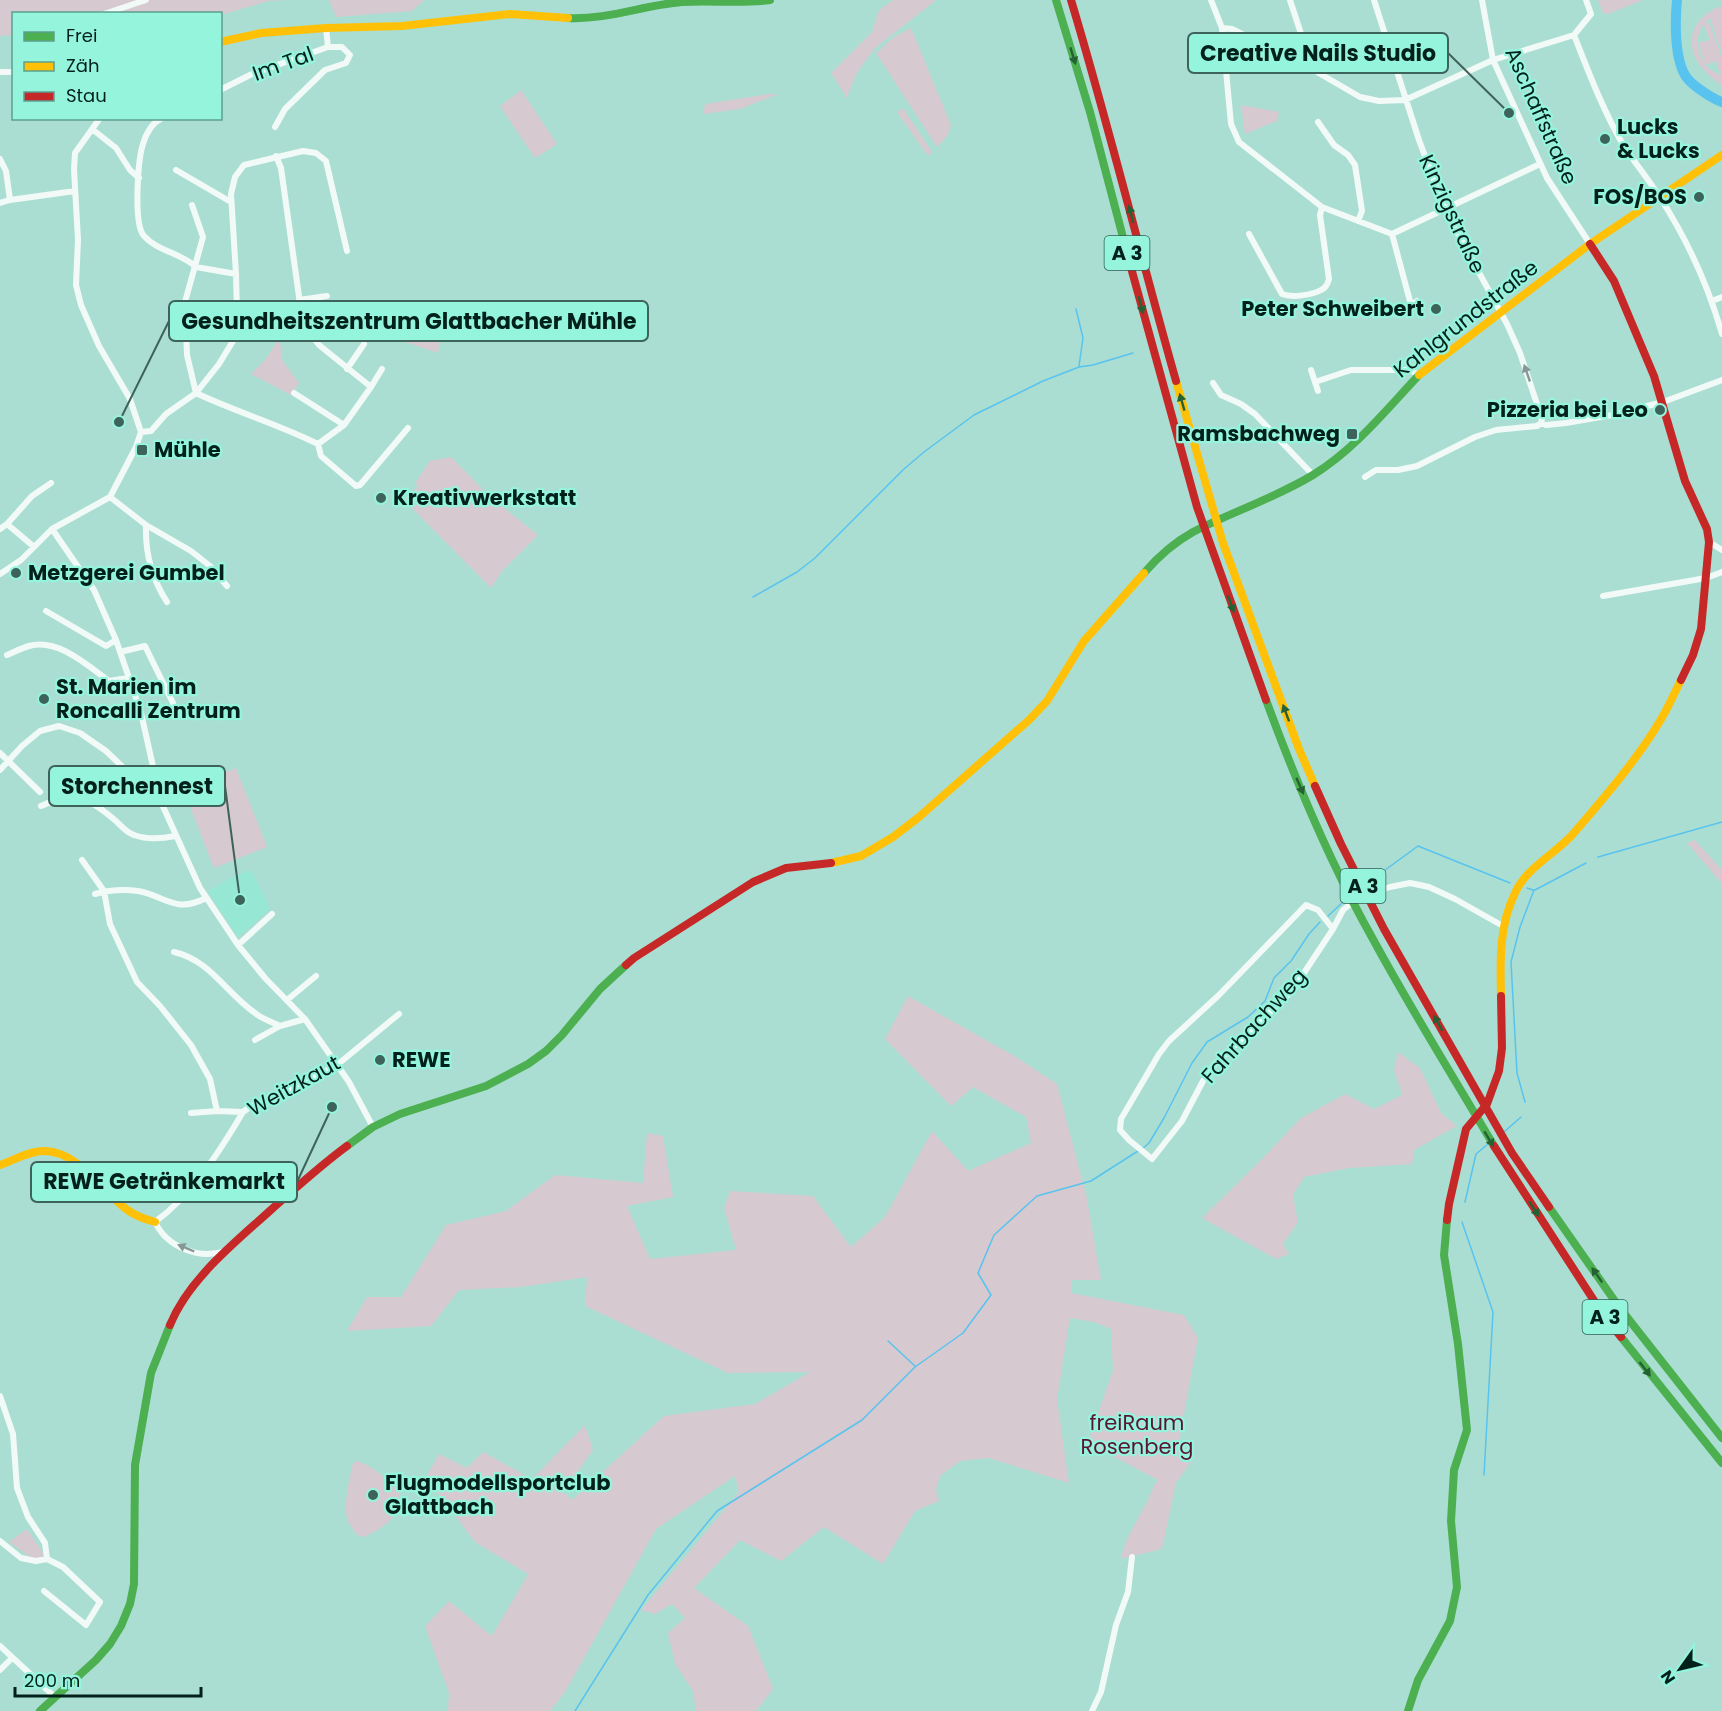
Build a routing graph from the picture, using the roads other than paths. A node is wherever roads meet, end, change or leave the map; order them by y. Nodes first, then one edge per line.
1 (146, 0) edge
2 (770, 0) edge
3 (1056, 0) edge
4 (1071, 0) edge
5 (1211, 0) edge
6 (1290, 0) edge
7 (1374, 0) edge
8 (1482, 0) edge
9 (1586, 0) edge
10 (110, 12) edge
11 (326, 28) junction
12 (1222, 28) junction
13 (1574, 35) junction
14 (222, 42) edge
15 (328, 47) junction
16 (1492, 60) junction
17 (1305, 65) junction
18 (222, 89) edge
19 (1406, 100) junction
20 (99, 120) edge
21 (158, 120) edge
22 (1318, 122) dead end
23 (275, 127) dead end
24 (93, 129) junction
25 (1722, 155) edge
26 (276, 156) junction
27 (0, 159) edge
28 (1540, 164) junction
29 (176, 171) dead end
30 (139, 178) junction
31 (75, 191) junction
32 (1660, 196) junction
33 (10, 200) junction
34 (231, 202) junction
35 (0, 203) edge
36 (192, 205) dead end
37 (1322, 207) junction
38 (1445, 210) junction
39 (1358, 221) junction
40 (1249, 234) dead end
41 (1392, 234) junction
42 (1590, 244) junction
43 (346, 251) dead end
44 (196, 267) junction
45 (236, 274) junction
46 (327, 296) dead end
47 (1722, 297) edge
48 (299, 300) junction
49 (1712, 301) junction
50 (1404, 309) dead end
51 (1501, 312) junction
52 (1722, 334) edge
53 (363, 344) dead end
54 (347, 369) junction
55 (382, 369) dead end
56 (1311, 370) dead end
57 (1419, 375) junction
58 (1722, 380) edge
59 (1315, 382) junction
60 (1213, 383) dead end
61 (371, 387) junction
62 (1318, 391) dead end
63 (196, 393) junction
64 (294, 393) dead end
65 (1662, 402) junction
66 (1541, 423) junction
67 (344, 425) junction
68 (408, 428) dead end
69 (141, 432) junction
70 (318, 444) junction
71 (1312, 475) junction
72 (1365, 477) dead end
73 (51, 483) dead end
74 (111, 497) junction
75 (8, 524) junction
76 (146, 525) junction
77 (0, 529) edge
78 (52, 530) junction
79 (1708, 542) junction
80 (33, 546) junction
81 (1722, 550) edge
82 (1722, 572) edge
83 (0, 574) edge
84 (1706, 578) junction
85 (228, 586) dead end
86 (1603, 596) dead end
87 (167, 602) dead end
88 (46, 611) dead end
89 (116, 640) junction
90 (120, 652) junction
91 (7, 655) dead end
92 (128, 678) junction
93 (173, 703) dead end
94 (0, 753) edge
95 (9, 761) junction
96 (0, 770) edge
97 (156, 778) junction
98 (40, 792) dead end
99 (41, 806) dead end
100 (175, 836) junction
101 (82, 860) dead end
102 (104, 891) junction
103 (95, 894) dead end
104 (206, 898) junction
105 (272, 914) dead end
106 (1503, 926) junction
107 (1333, 929) junction
108 (238, 945) junction
109 (174, 952) dead end
110 (316, 976) dead end
111 (287, 1000) junction
112 (399, 1014) dead end
113 (305, 1019) junction
114 (280, 1026) junction
115 (255, 1040) dead end
116 (337, 1065) junction
117 (217, 1111) junction
118 (243, 1112) junction
119 (191, 1113) dead end
120 (373, 1127) junction
121 (0, 1165) edge
122 (155, 1222) junction
123 (226, 1251) junction
124 (0, 1396) edge
125 (1722, 1438) edge
126 (1722, 1462) edge
127 (0, 1540) edge
128 (1132, 1557) dead end
129 (47, 1559) junction
130 (44, 1591) dead end
131 (0, 1646) edge
132 (12, 1658) junction
133 (0, 1670) edge
134 (56, 1698) junction
135 (40, 1711) edge
136 (1092, 1711) edge
137 (1408, 1711) edge

1 - 10 street
2 - 11 main road
3 -> 126 main road, A 3
125 -> 4 main road, A 3
5 - 12 street
6 - 17 street
7 - 19 street, Kinzigstraße
8 - 16 street, Aschaffstraße
9 - 13 street
11 - 14 main road
11 - 15 street, Im Tal
12 - 17 street
12 - 37 street
13 - 16 street
13 - 32 street
15 - 18 street, Im Tal
15 - 23 street
16 - 19 street
16 - 28 street, Aschaffstraße
17 - 19 street
19 - 38 street, Kinzigstraße
20 - 24 street
21 - 30 street
22 - 39 street
24 - 30 street
24 - 31 street
25 - 32 main road, Kahlgrundstraße
26 - 34 street
26 - 43 street
26 - 48 street
27 - 33 street
28 - 38 street
28 - 42 street, Aschaffstraße
29 - 34 street
30 - 44 street
31 - 33 street
31 - 69 street
32 - 42 main road, Kahlgrundstraße
32 - 49 street
33 - 35 street
34 - 45 street
36 - 44 street
37 - 39 street
37 - 40 street
38 - 41 street
38 - 51 street, Kinzigstraße
39 - 41 street
41 - 50 street
42 - 51 main road, Kahlgrundstraße
42 - 65 main road, Aschaffstraße
44 - 45 street
44 - 63 street
45 - 63 street
46 - 48 street
47 - 49 street
48 - 54 street
49 - 52 street
51 - 57 main road, Kahlgrundstraße
66 -> 51 street, Kinzigstraße
53 - 54 street
54 - 61 street
55 - 61 street
56 - 59 street
57 - 59 street
57 - 71 main road, Kahlgrundstraße
58 - 65 street
59 - 62 street
60 - 71 street
61 - 67 street
63 - 69 street
63 - 70 street
64 - 67 street
65 - 66 street
65 - 79 main road, Aschaffstraße
66 - 72 street
67 - 70 street
68 - 70 street
69 - 74 street
71 - 120 main road, Kahlgrundstraße
73 - 75 street
74 - 76 street
74 - 78 street
75 - 77 street
75 - 80 street
76 - 85 street
76 - 87 street
78 - 80 street
78 - 89 street
79 - 81 street
79 - 84 main road, Aschaffstraße
80 - 83 street
82 - 84 street
84 - 86 street
84 - 106 main road, Aschaffstraße
88 - 89 street
89 - 90 street
90 - 92 street
90 - 93 street
91 - 92 street
92 - 97 street
94 - 95 street
95 - 96 street
95 - 97 street
95 - 98 street
97 - 100 street
99 - 100 street
100 - 104 street
101 - 102 street
102 - 103 street
102 - 104 street
102 - 117 street
104 - 108 street
105 - 108 street
106 - 107 street, Fahrbachweg
106 - 137 main road, Aschaffstraße
107 - 107 street, Fahrbachweg
108 - 111 street
109 - 114 street
110 - 111 street
111 - 113 street
112 - 116 street, Weitzkaut
113 - 114 street
113 - 116 street
114 - 115 street
116 - 118 street, Weitzkaut
116 - 120 street
117 - 118 street
117 - 119 street
118 - 122 street, Weitzkaut
120 - 123 main road, Kahlgrundstraße
121 - 122 main road
123 -> 122 street
123 - 134 main road, Kahlgrundstraße
124 - 129 street
127 - 129 street
128 - 136 street
129 - 130 street
131 - 132 street
132 - 133 street
132 - 134 street
134 - 135 main road, Kahlgrundstraße

